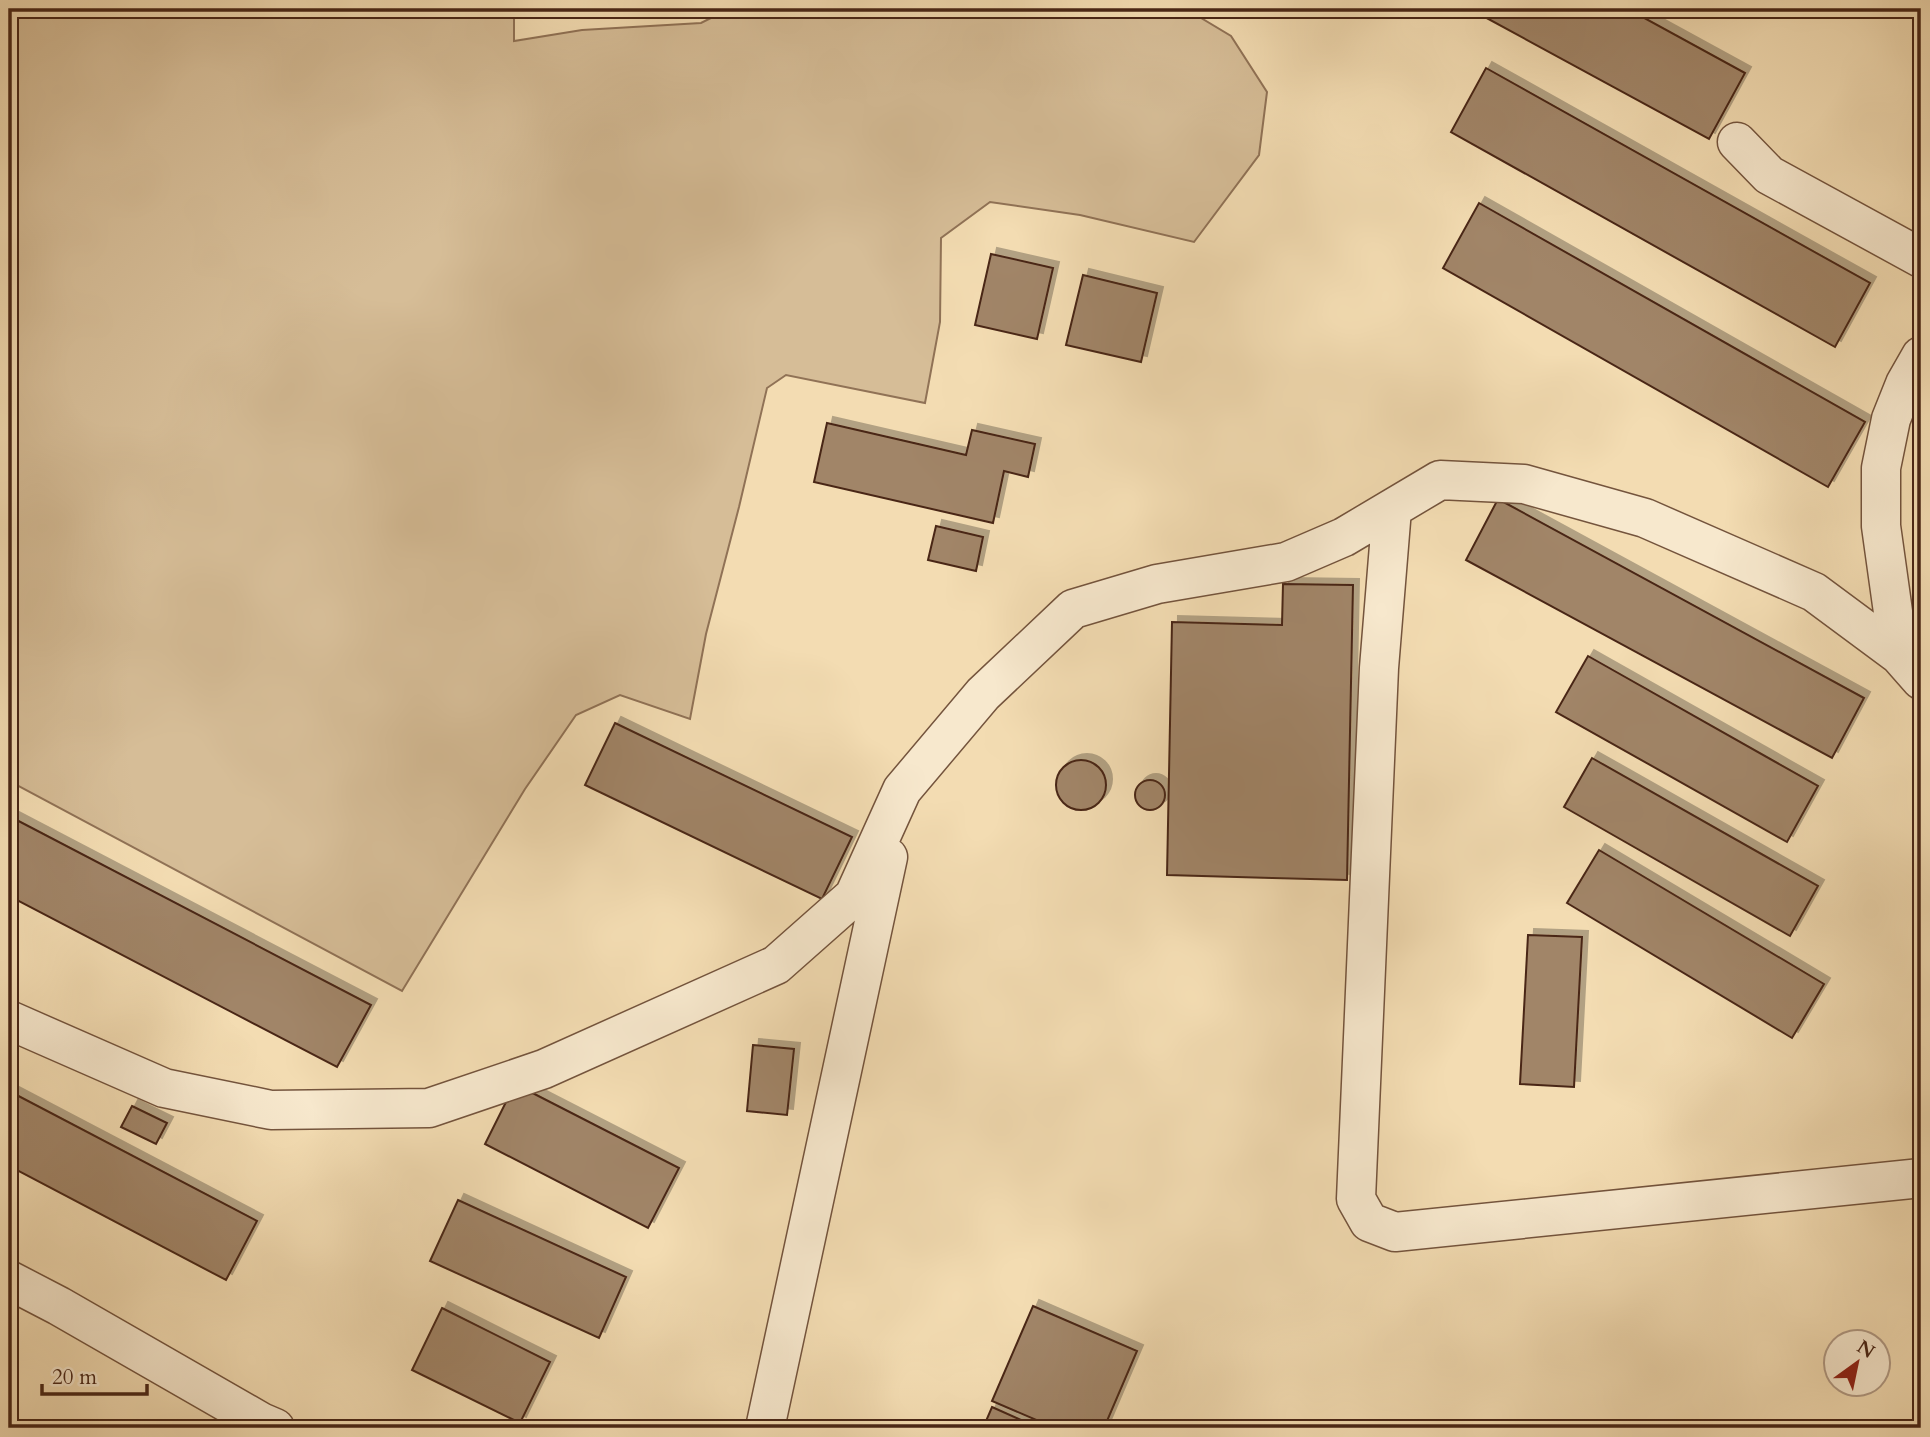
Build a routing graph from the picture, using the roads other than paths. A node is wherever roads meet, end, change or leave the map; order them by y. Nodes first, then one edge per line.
1 (1737, 142) dead end
2 (1921, 258) edge
3 (1921, 356) edge
4 (1392, 509) junction
5 (1910, 668) edge
6 (902, 790) junction
7 (9, 1020) edge
8 (1921, 1178) edge
9 (9, 1280) edge
10 (275, 1428) edge
11 (765, 1428) edge

1 - 2 street
3 - 5 street
4 - 5 street
4 - 6 street
4 - 8 street
6 - 7 street
6 - 11 street
9 - 10 street

